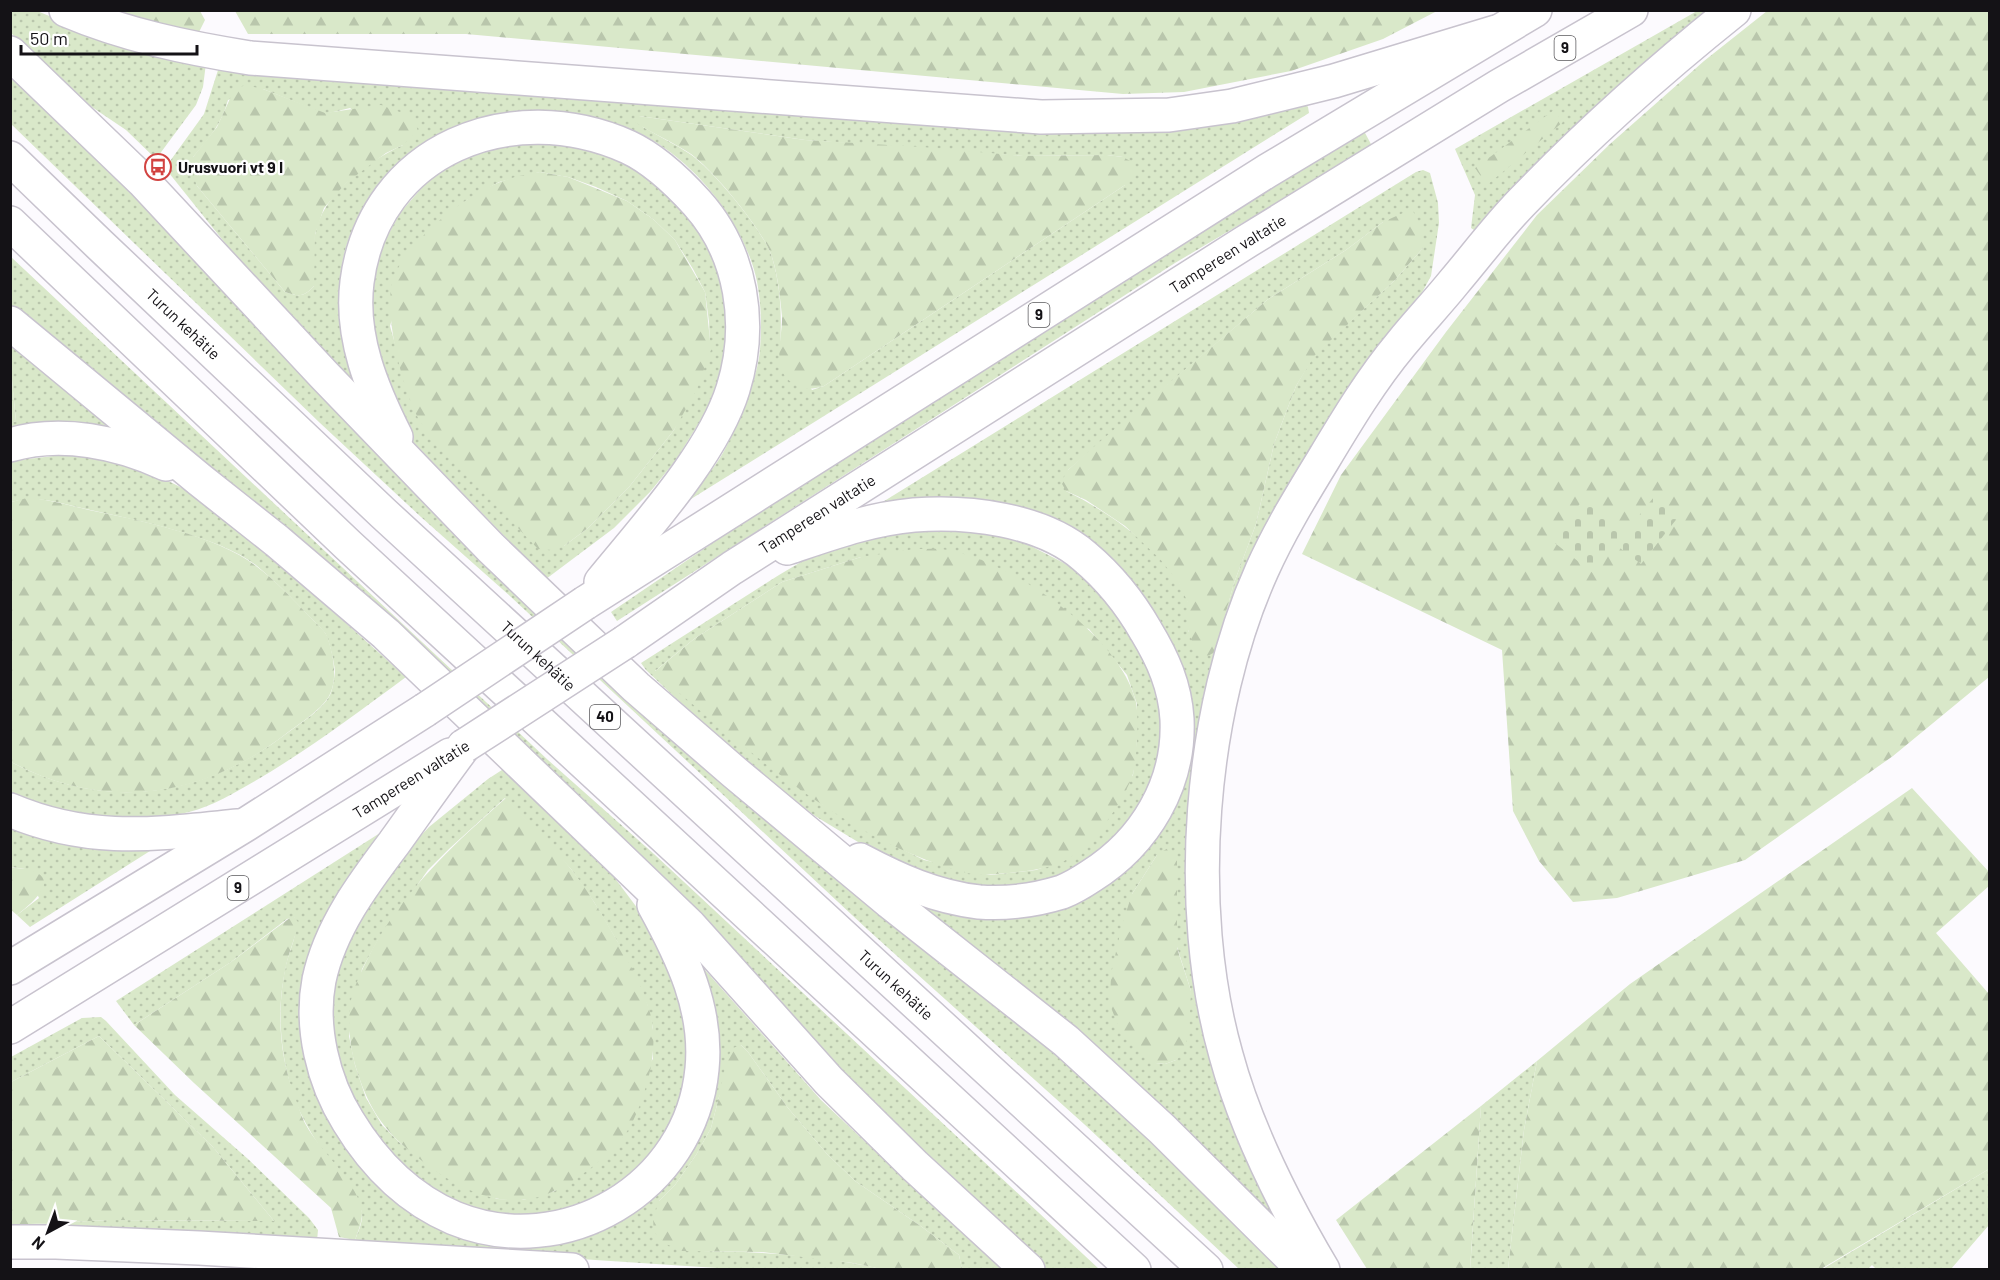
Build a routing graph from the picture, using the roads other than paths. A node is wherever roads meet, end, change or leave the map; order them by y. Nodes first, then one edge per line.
1 (66, 10) edge
2 (1535, 10) edge
3 (1631, 10) edge
4 (1734, 10) edge
5 (1496, 32) junction
6 (10, 53) edge
7 (10, 158) edge
8 (10, 223) edge
9 (10, 323) edge
10 (10, 445) edge
11 (408, 461) junction
12 (200, 480) junction
13 (732, 568) junction
14 (585, 603) junction
15 (464, 746) junction
16 (10, 810) edge
17 (245, 825) junction
18 (810, 835) junction
19 (641, 880) junction
20 (10, 968) edge
21 (10, 1028) edge
22 (10, 1242) edge
23 (572, 1269) edge
24 (1028, 1269) edge
25 (1134, 1269) edge
26 (1206, 1269) edge
27 (1304, 1269) edge
28 (1323, 1269) edge

1 - 5 highway
2 - 5 highway, 9
3 - 13 highway, Tampereen valtatie / 9
4 - 28 highway
5 - 14 highway, 9
6 - 11 highway
7 - 26 highway, Turun kehätie / 40
8 - 25 highway
9 - 12 highway
10 - 12 highway
11 - 14 highway
11 - 18 highway
12 - 19 highway
13 - 15 highway, Tampereen valtatie / 9, bridge
13 - 18 highway
14 - 17 highway, 9, bridge
15 - 19 highway
15 - 21 highway, Tampereen valtatie / 9
16 - 17 highway
17 - 20 highway, 9
18 - 27 highway
19 - 24 highway
22 - 23 highway

